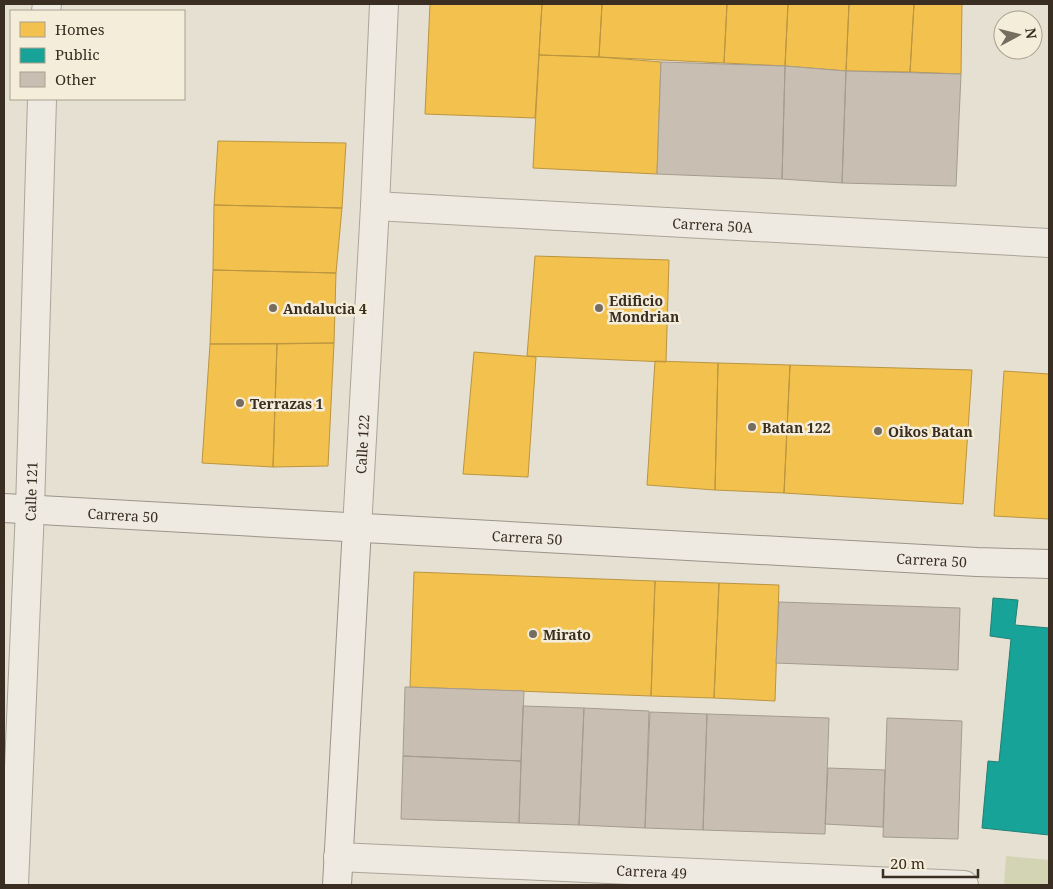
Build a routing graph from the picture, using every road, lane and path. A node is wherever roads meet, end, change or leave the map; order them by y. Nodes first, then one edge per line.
1 (384, 4) edge
2 (42, 100) edge
3 (375, 206) junction
4 (1049, 243) edge
5 (4, 508) edge
6 (30, 509) junction
7 (357, 528) junction
8 (1049, 564) edge
9 (338, 857) junction
10 (14, 885) edge
11 (337, 885) edge
12 (964, 885) edge

1 - 3 street, Calle 122
2 - 6 street, Calle 121
3 - 4 street, Carrera 50A
3 - 7 street, Calle 122
5 - 6 street, Carrera 50
6 - 7 street, Carrera 50
6 - 10 street, Calle 121
7 - 8 street, Carrera 50
7 - 9 street, Calle 122
9 - 11 street, Calle 122
9 - 12 street, Carrera 49

